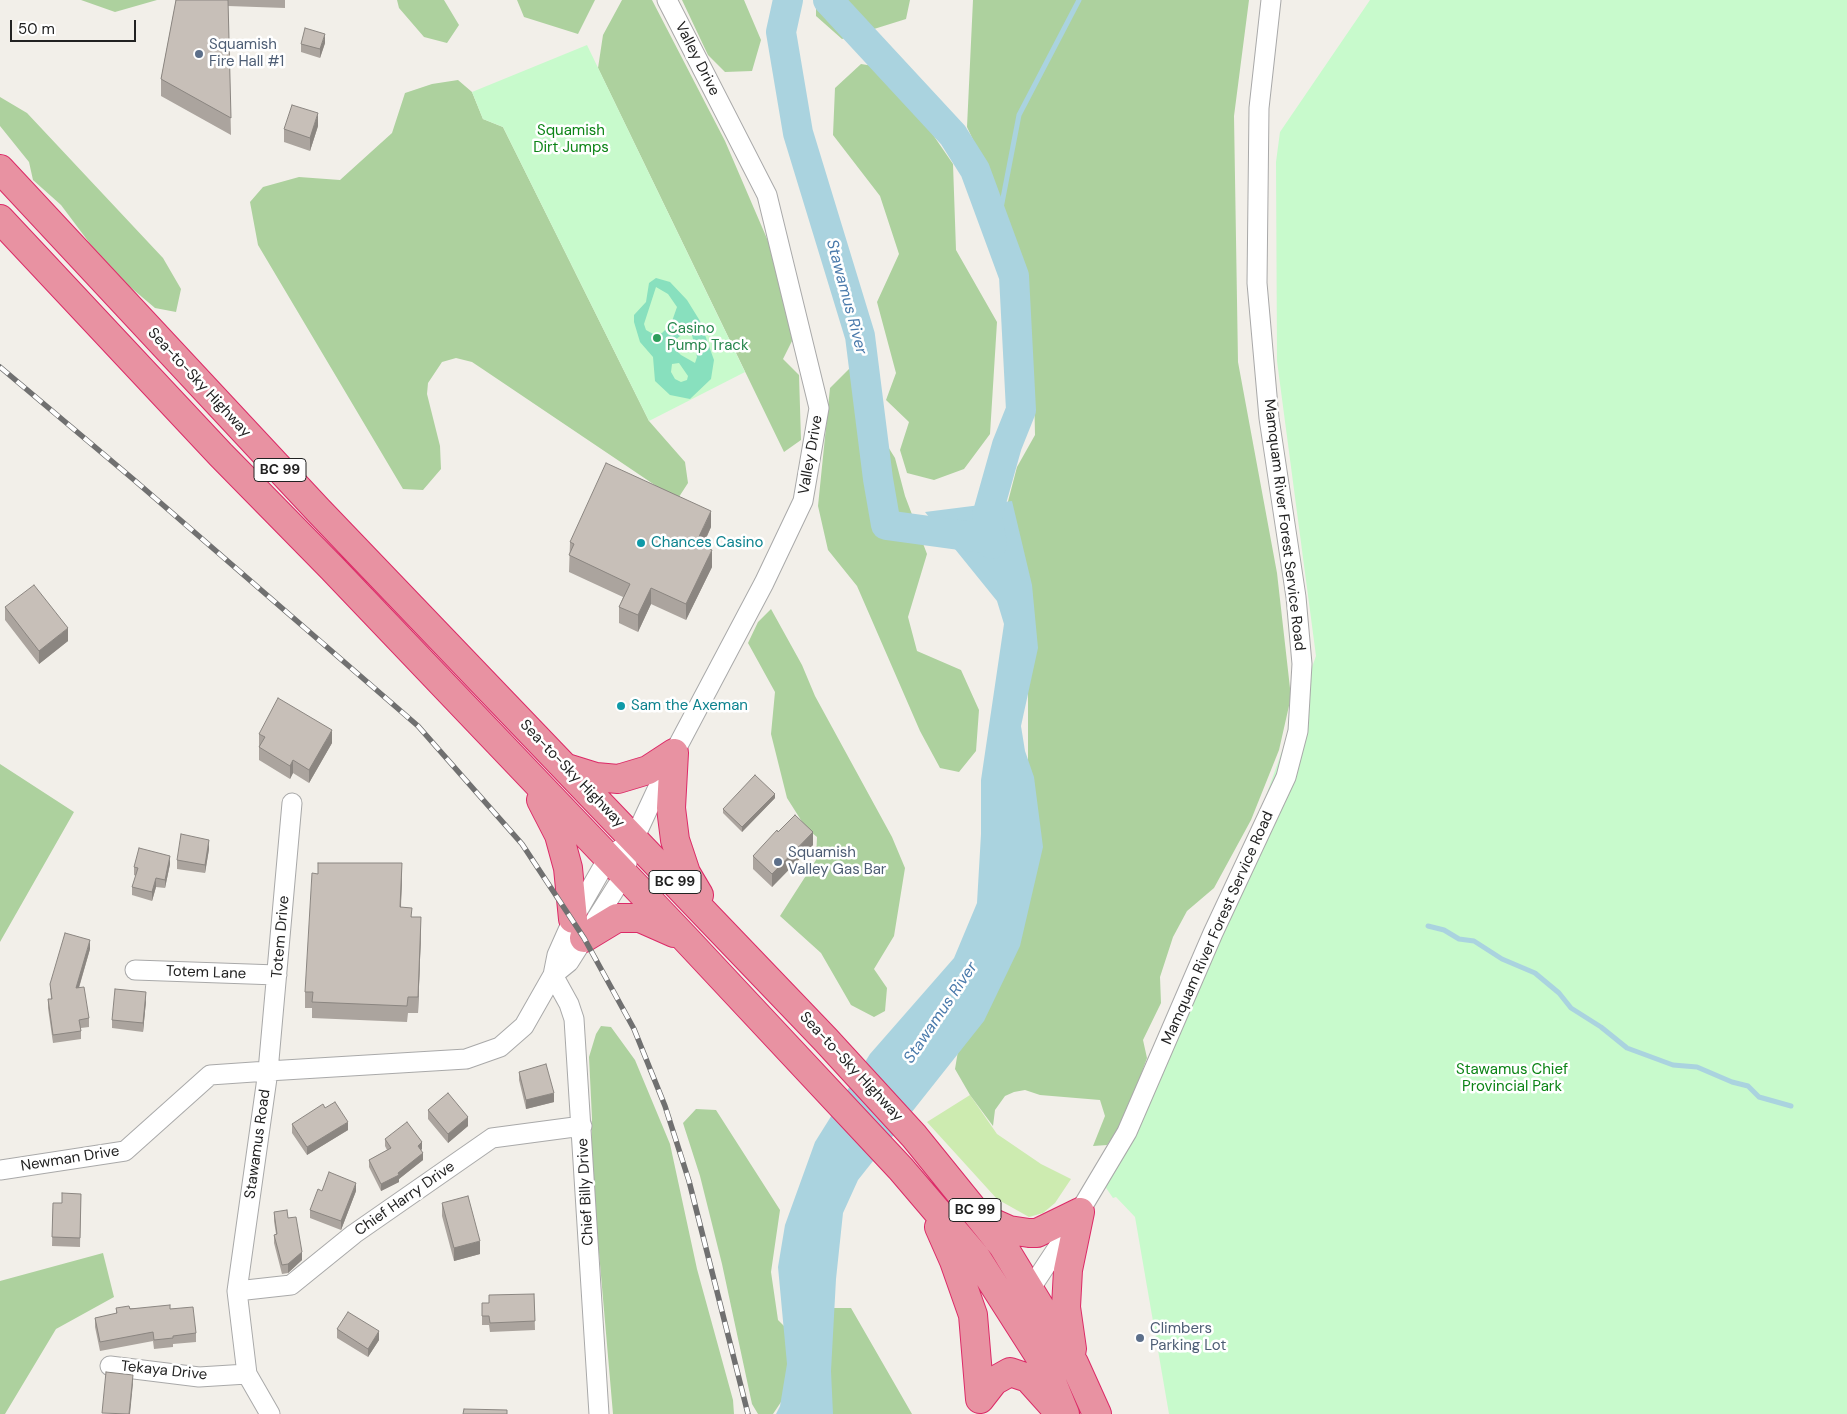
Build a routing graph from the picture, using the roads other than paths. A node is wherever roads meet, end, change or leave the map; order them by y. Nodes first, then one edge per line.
1 (667, 0) edge
2 (1271, 0) edge
3 (0, 168) edge
4 (0, 219) edge
5 (674, 753) junction
6 (565, 767) junction
7 (530, 776) junction
8 (292, 803) dead end
9 (634, 839) junction
10 (616, 866) junction
11 (716, 924) junction
12 (579, 928) junction
13 (684, 937) junction
14 (135, 970) dead end
15 (277, 975) junction
16 (553, 975) junction
17 (268, 1071) junction
18 (582, 1126) junction
19 (0, 1170) edge
20 (924, 1195) junction
21 (1080, 1212) junction
22 (981, 1217) junction
23 (1030, 1289) junction
24 (237, 1291) junction
25 (1014, 1316) junction
26 (1074, 1363) junction
27 (110, 1366) dead end
28 (247, 1374) junction
29 (270, 1414) edge
30 (599, 1414) edge
31 (1060, 1414) edge
32 (1065, 1414) edge
33 (1097, 1414) edge

1 - 5 street, Valley Drive
2 - 21 street, Mamquam River Forest Service Road
3 - 6 highway, Sea-to-Sky Highway / BC 99
4 - 7 highway, Sea-to-Sky Highway / BC 99
5 - 6 highway
5 - 9 street, Valley Drive
5 - 11 highway
6 - 9 highway, Sea-to-Sky Highway / BC 99
7 - 10 highway, Sea-to-Sky Highway / BC 99
7 - 12 highway
8 - 15 street, Totem Drive
9 - 10 street, Valley Drive
9 - 11 highway, Sea-to-Sky Highway / BC 99
10 - 12 street, Stawamus Road
10 - 13 highway, Sea-to-Sky Highway / BC 99
11 - 22 highway, Sea-to-Sky Highway / BC 99
12 - 13 highway
12 - 16 street, Stawamus Road
13 - 20 highway, Sea-to-Sky Highway / BC 99
14 - 15 street, Totem Lane
15 - 17 street, Totem Drive
16 - 17 street, Stawamus Road
16 - 18 street, Chief Billy Drive
17 - 19 street, Newman Drive
17 - 24 street, Stawamus Road
18 - 24 street, Chief Harry Drive
18 - 30 street, Chief Billy Drive
20 - 25 highway, Sea-to-Sky Highway / BC 99
20 - 31 highway
21 - 22 highway
21 - 23 street, Mamquam River Forest Service Road
21 - 26 highway
22 - 23 highway, Sea-to-Sky Highway / BC 99
23 - 25 street, Mamquam River Forest Service Road
23 - 26 highway, Sea-to-Sky Highway / BC 99
24 - 28 street, Stawamus Road
25 - 32 highway, Sea-to-Sky Highway / BC 99
26 - 33 highway, Sea-to-Sky Highway / BC 99
27 - 28 street, Tekaya Drive
28 - 29 street, Stawamus Road

